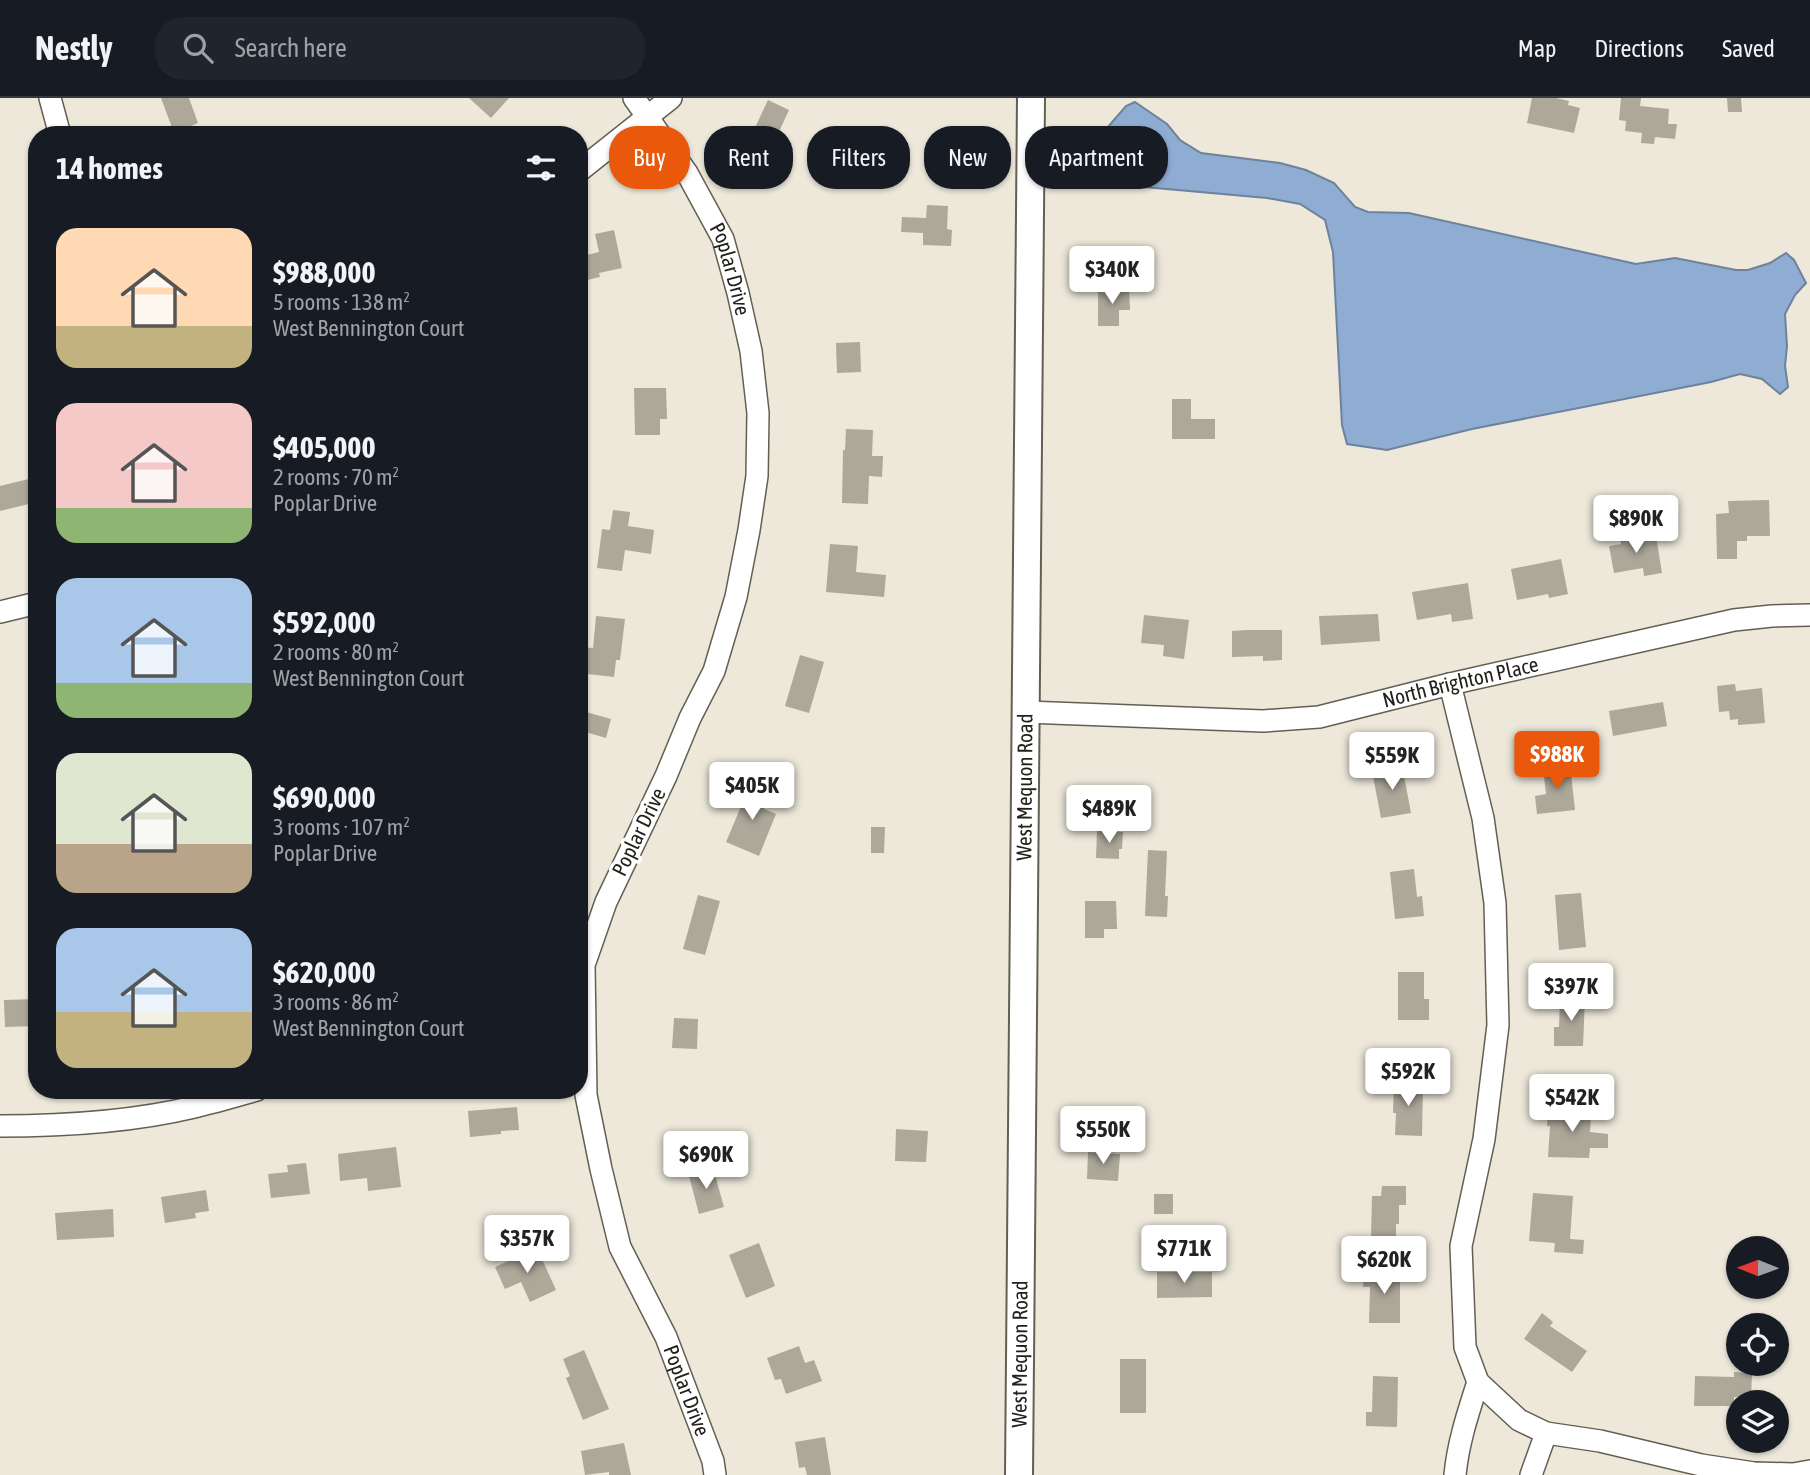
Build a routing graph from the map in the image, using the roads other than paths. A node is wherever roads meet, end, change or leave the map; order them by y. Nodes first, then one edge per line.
1 (50, 98) edge
2 (634, 98) edge
3 (671, 98) edge
4 (1031, 98) edge
5 (648, 116) junction
6 (58, 126) edge
7 (588, 164) edge
8 (28, 605) edge
9 (0, 612) edge
10 (1810, 615) edge
11 (1450, 684) junction
12 (1026, 712) junction
13 (588, 948) edge
14 (223, 1099) edge
15 (587, 1099) edge
16 (0, 1126) edge
17 (1478, 1382) junction
18 (1546, 1433) junction
19 (1810, 1471) edge
20 (715, 1475) edge
21 (1019, 1475) edge
22 (1455, 1475) edge
23 (1531, 1475) edge

1 - 6 street
2 - 5 street, Poplar Drive
3 - 5 street
4 - 12 main road, West Mequon Road
5 - 7 street
5 - 13 street, Poplar Drive
8 - 9 street
10 - 11 street, North Brighton Place
11 - 12 street, North Brighton Place
11 - 17 street
12 - 21 main road, West Mequon Road
14 - 16 street
15 - 20 street, Poplar Drive
17 - 18 street
17 - 22 street
18 - 19 street
18 - 23 street

